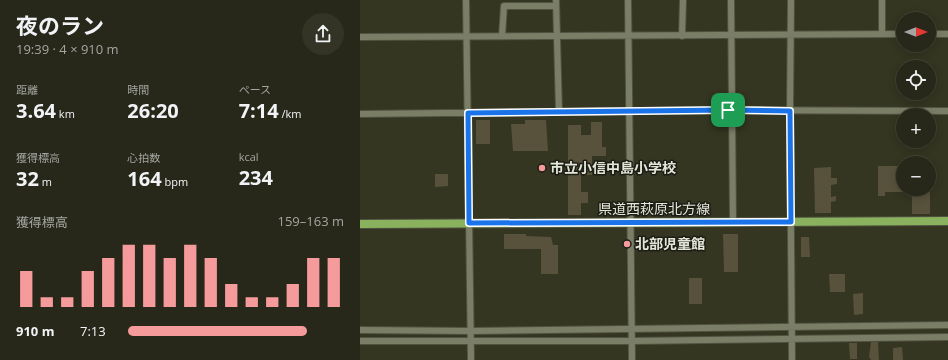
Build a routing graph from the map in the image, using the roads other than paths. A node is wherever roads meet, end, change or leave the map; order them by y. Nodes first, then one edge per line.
1 (466, 0) edge
2 (628, 0) edge
3 (682, 0) edge
4 (731, 0) edge
5 (790, 0) edge
6 (882, 0) edge
7 (556, 3) edge
8 (882, 34) junction
9 (896, 34) edge
10 (936, 34) edge
11 (948, 34) edge
12 (790, 35) junction
13 (468, 36) junction
14 (502, 36) junction
15 (557, 36) junction
16 (629, 36) junction
17 (682, 36) junction
18 (731, 36) junction
19 (360, 37) edge
20 (732, 110) junction
21 (790, 111) junction
22 (948, 111) edge
23 (559, 112) junction
24 (628, 112) junction
25 (468, 113) junction
26 (360, 114) edge
27 (733, 221) junction
28 (948, 221) edge
29 (630, 222) junction
30 (791, 222) junction
31 (469, 223) junction
32 (360, 224) edge
33 (948, 325) edge
34 (792, 327) junction
35 (360, 330) edge
36 (631, 330) junction
37 (471, 331) junction
38 (948, 337) edge
39 (792, 339) junction
40 (360, 341) edge
41 (632, 341) junction
42 (471, 342) junction
43 (471, 360) edge
44 (632, 360) edge
45 (792, 360) edge

1 - 13 street
2 - 16 street
3 - 17 street
4 - 18 street
5 - 12 street
6 - 8 street
7 - 14 street
7 - 15 street
8 - 9 street
8 - 12 street
10 - 11 street
12 - 18 street
12 - 21 street
13 - 14 street
13 - 19 street
13 - 25 street
14 - 15 street
15 - 16 street
15 - 23 street
16 - 17 street
16 - 24 street
17 - 18 street
18 - 20 street
20 - 21 street
20 - 24 street
20 - 27 street
21 - 22 street
21 - 30 street
23 - 24 street
23 - 25 street
24 - 29 street
25 - 26 street
25 - 31 street
27 - 29 main road, 県道西萩原北方線
27 - 30 main road, 県道西萩原北方線
28 - 30 main road, 県道西萩原北方線
29 - 31 main road, 県道西萩原北方線
29 - 36 street
30 - 34 street
31 - 32 main road, 県道西萩原北方線
31 - 37 street
33 - 34 street
34 - 36 street
34 - 39 street
35 - 37 street
36 - 37 street
36 - 41 street
37 - 42 street
38 - 39 street
39 - 41 street
39 - 45 street
40 - 42 street
41 - 42 street
41 - 44 street
42 - 43 street

